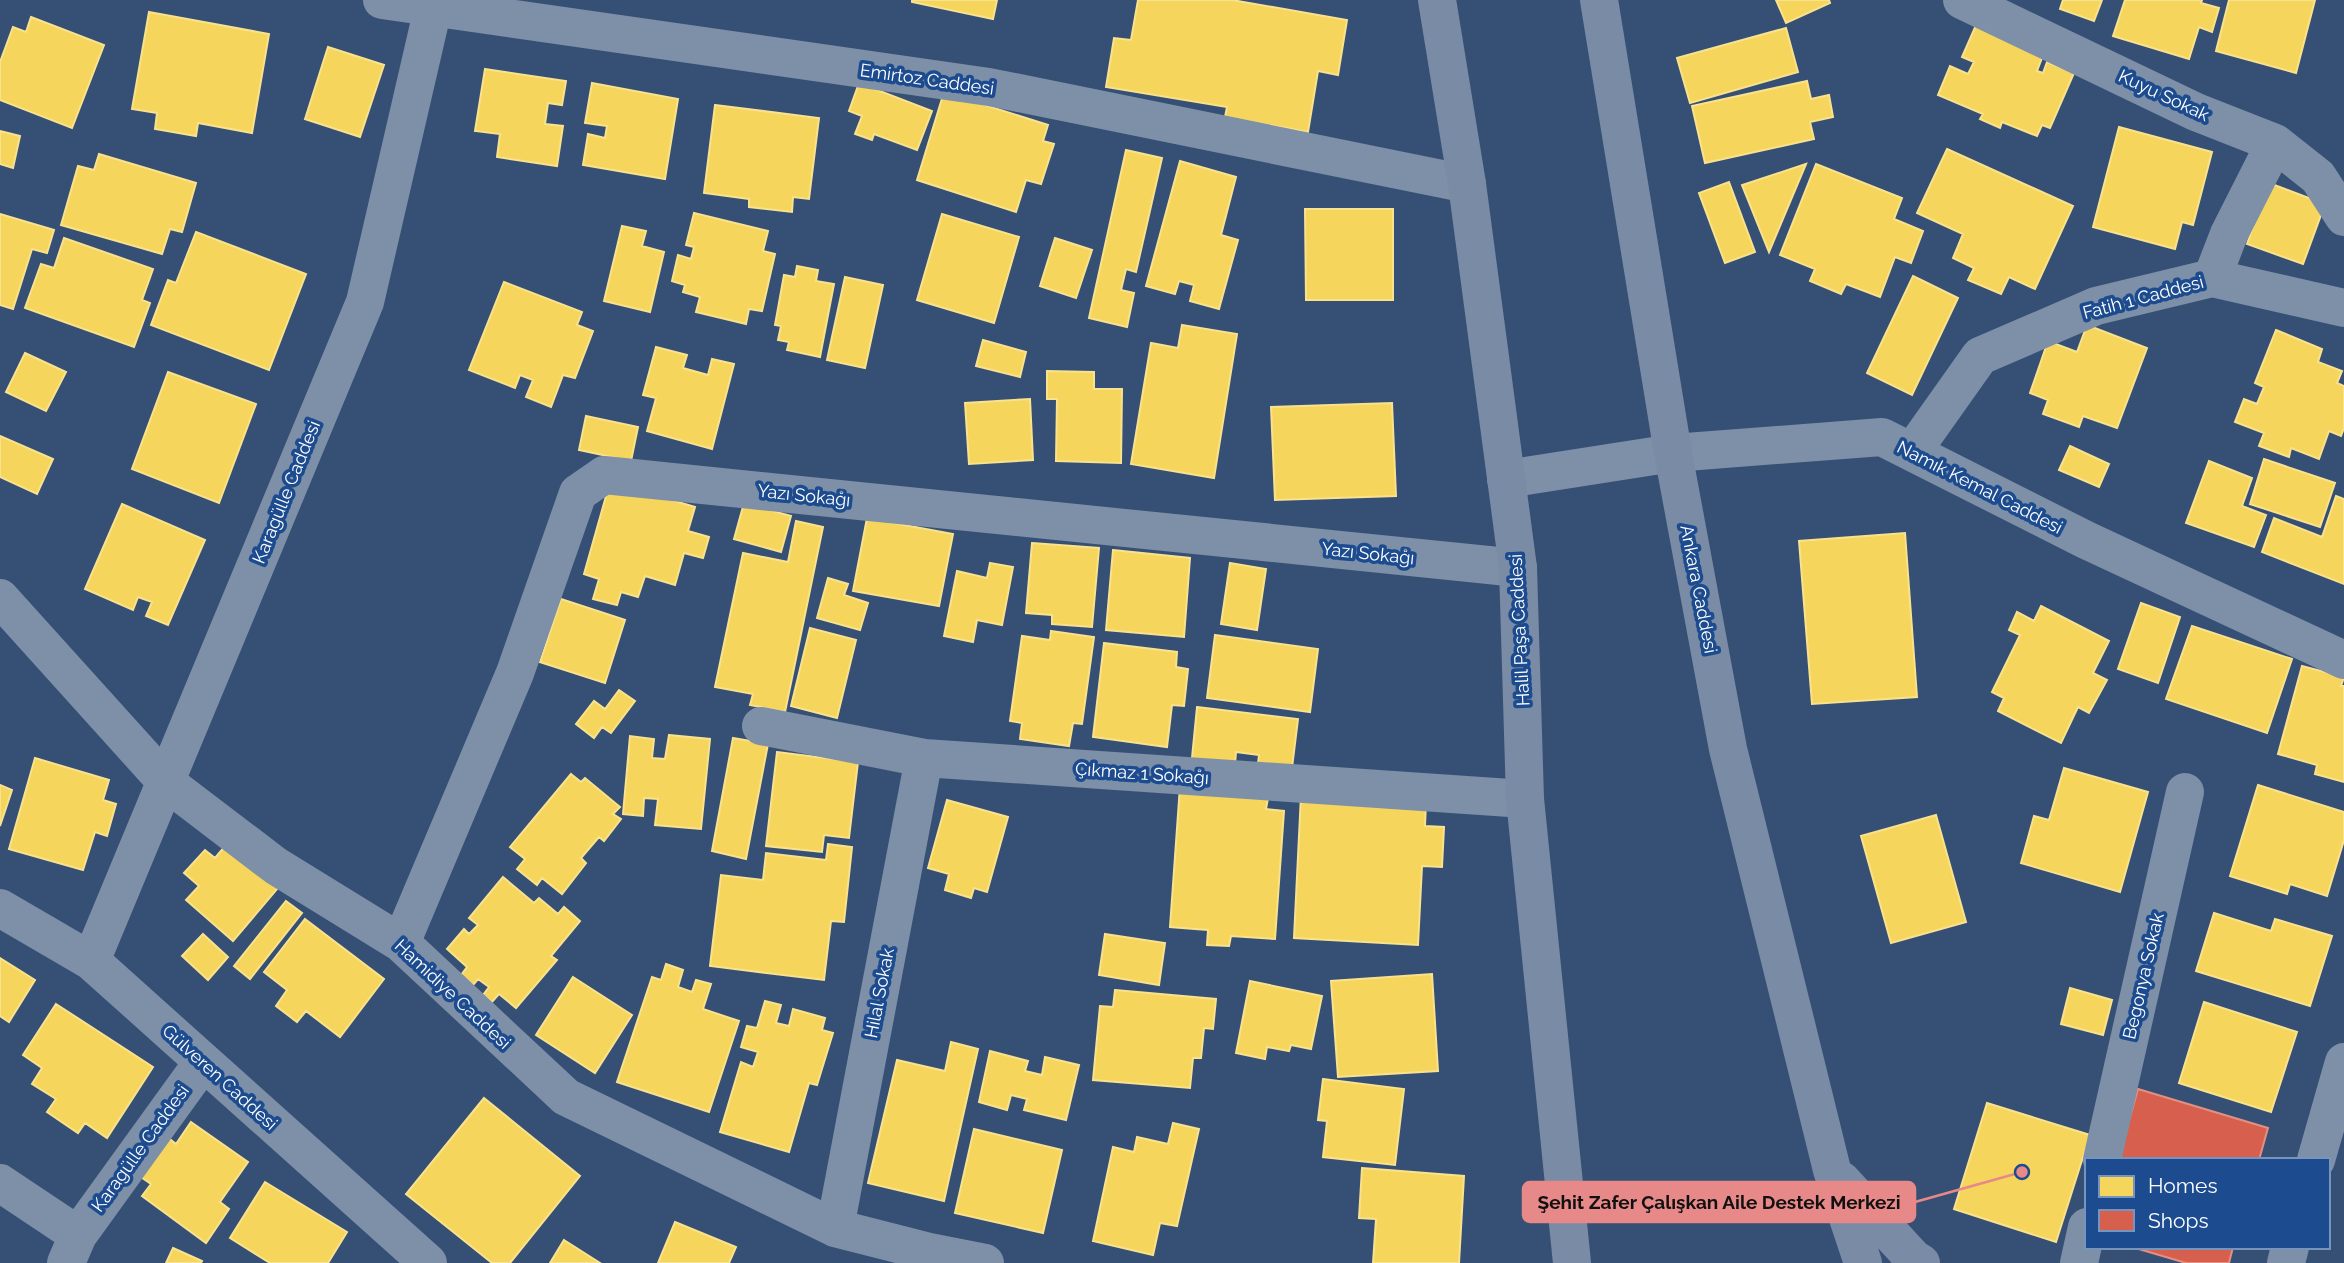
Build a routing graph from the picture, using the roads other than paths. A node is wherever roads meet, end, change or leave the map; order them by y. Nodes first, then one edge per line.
1 (382, 0) edge
2 (1437, 0) edge
3 (1599, 0) edge
4 (1962, 0) edge
5 (433, 8) junction
6 (2274, 143) junction
7 (1467, 184) junction
8 (2344, 218) edge
9 (2213, 278) junction
10 (2344, 308) edge
11 (1912, 452) junction
12 (1674, 453) junction
13 (1506, 480) junction
14 (1518, 568) junction
15 (0, 598) edge
16 (2344, 660) edge
17 (761, 726) dead end
18 (924, 758) junction
19 (167, 783) junction
20 (2185, 792) dead end
21 (1525, 799) junction
22 (0, 908) edge
23 (401, 943) junction
24 (91, 961) junction
25 (203, 1062) junction
26 (2344, 1062) edge
27 (2102, 1158) edge
28 (2317, 1158) edge
29 (1832, 1170) junction
30 (0, 1183) edge
31 (835, 1228) junction
32 (2085, 1236) edge
33 (72, 1249) edge
34 (928, 1258) edge
35 (428, 1263) edge
36 (985, 1263) edge
37 (1572, 1263) edge
38 (1863, 1263) edge
39 (1921, 1263) edge
40 (2079, 1263) edge

1 - 5 street, Emirtoz Caddesi
2 - 7 street, Halil Paşa Caddesi
3 - 12 street, Ankara Caddesi
4 - 6 street, Kuyu Sokak
5 - 7 street, Emirtoz Caddesi
5 - 19 street, Karagülle Caddesi
6 - 8 street, Kuyu Sokak
6 - 9 street
7 - 13 street, Halil Paşa Caddesi
9 - 10 street, Fatih 1 Caddesi
9 - 11 street, Fatih 1 Caddesi
11 - 12 street, Namık Kemal Caddesi
11 - 16 street, Namık Kemal Caddesi
12 - 13 street, Namık Kemal Caddesi
12 - 29 street, Ankara Caddesi
13 - 14 street, Halil Paşa Caddesi
14 - 21 street, Halil Paşa Caddesi
14 - 23 street, Yazı Sokağı
15 - 19 street, Hamidiye Caddesi
17 - 18 street, Çıkmaz 1 Sokağı
18 - 21 street, Çıkmaz 1 Sokağı
18 - 31 street, Hilal Sokak
19 - 23 street, Hamidiye Caddesi
19 - 24 street, Karagülle Caddesi
20 - 27 street, Begonya Sokak
21 - 37 street, Halil Paşa Caddesi
22 - 24 street, Gülveren Caddesi
23 - 31 street, Hamidiye Caddesi
24 - 25 street, Gülveren Caddesi
25 - 33 street, Karagülle Caddesi
25 - 35 street, Gülveren Caddesi
26 - 28 street
29 - 38 street, Ankara Caddesi
29 - 39 street, Ankara Caddesi
30 - 33 street, Karagülle Caddesi
31 - 34 street, Hamidiye Caddesi
32 - 40 street
34 - 36 street, Hamidiye Caddesi

